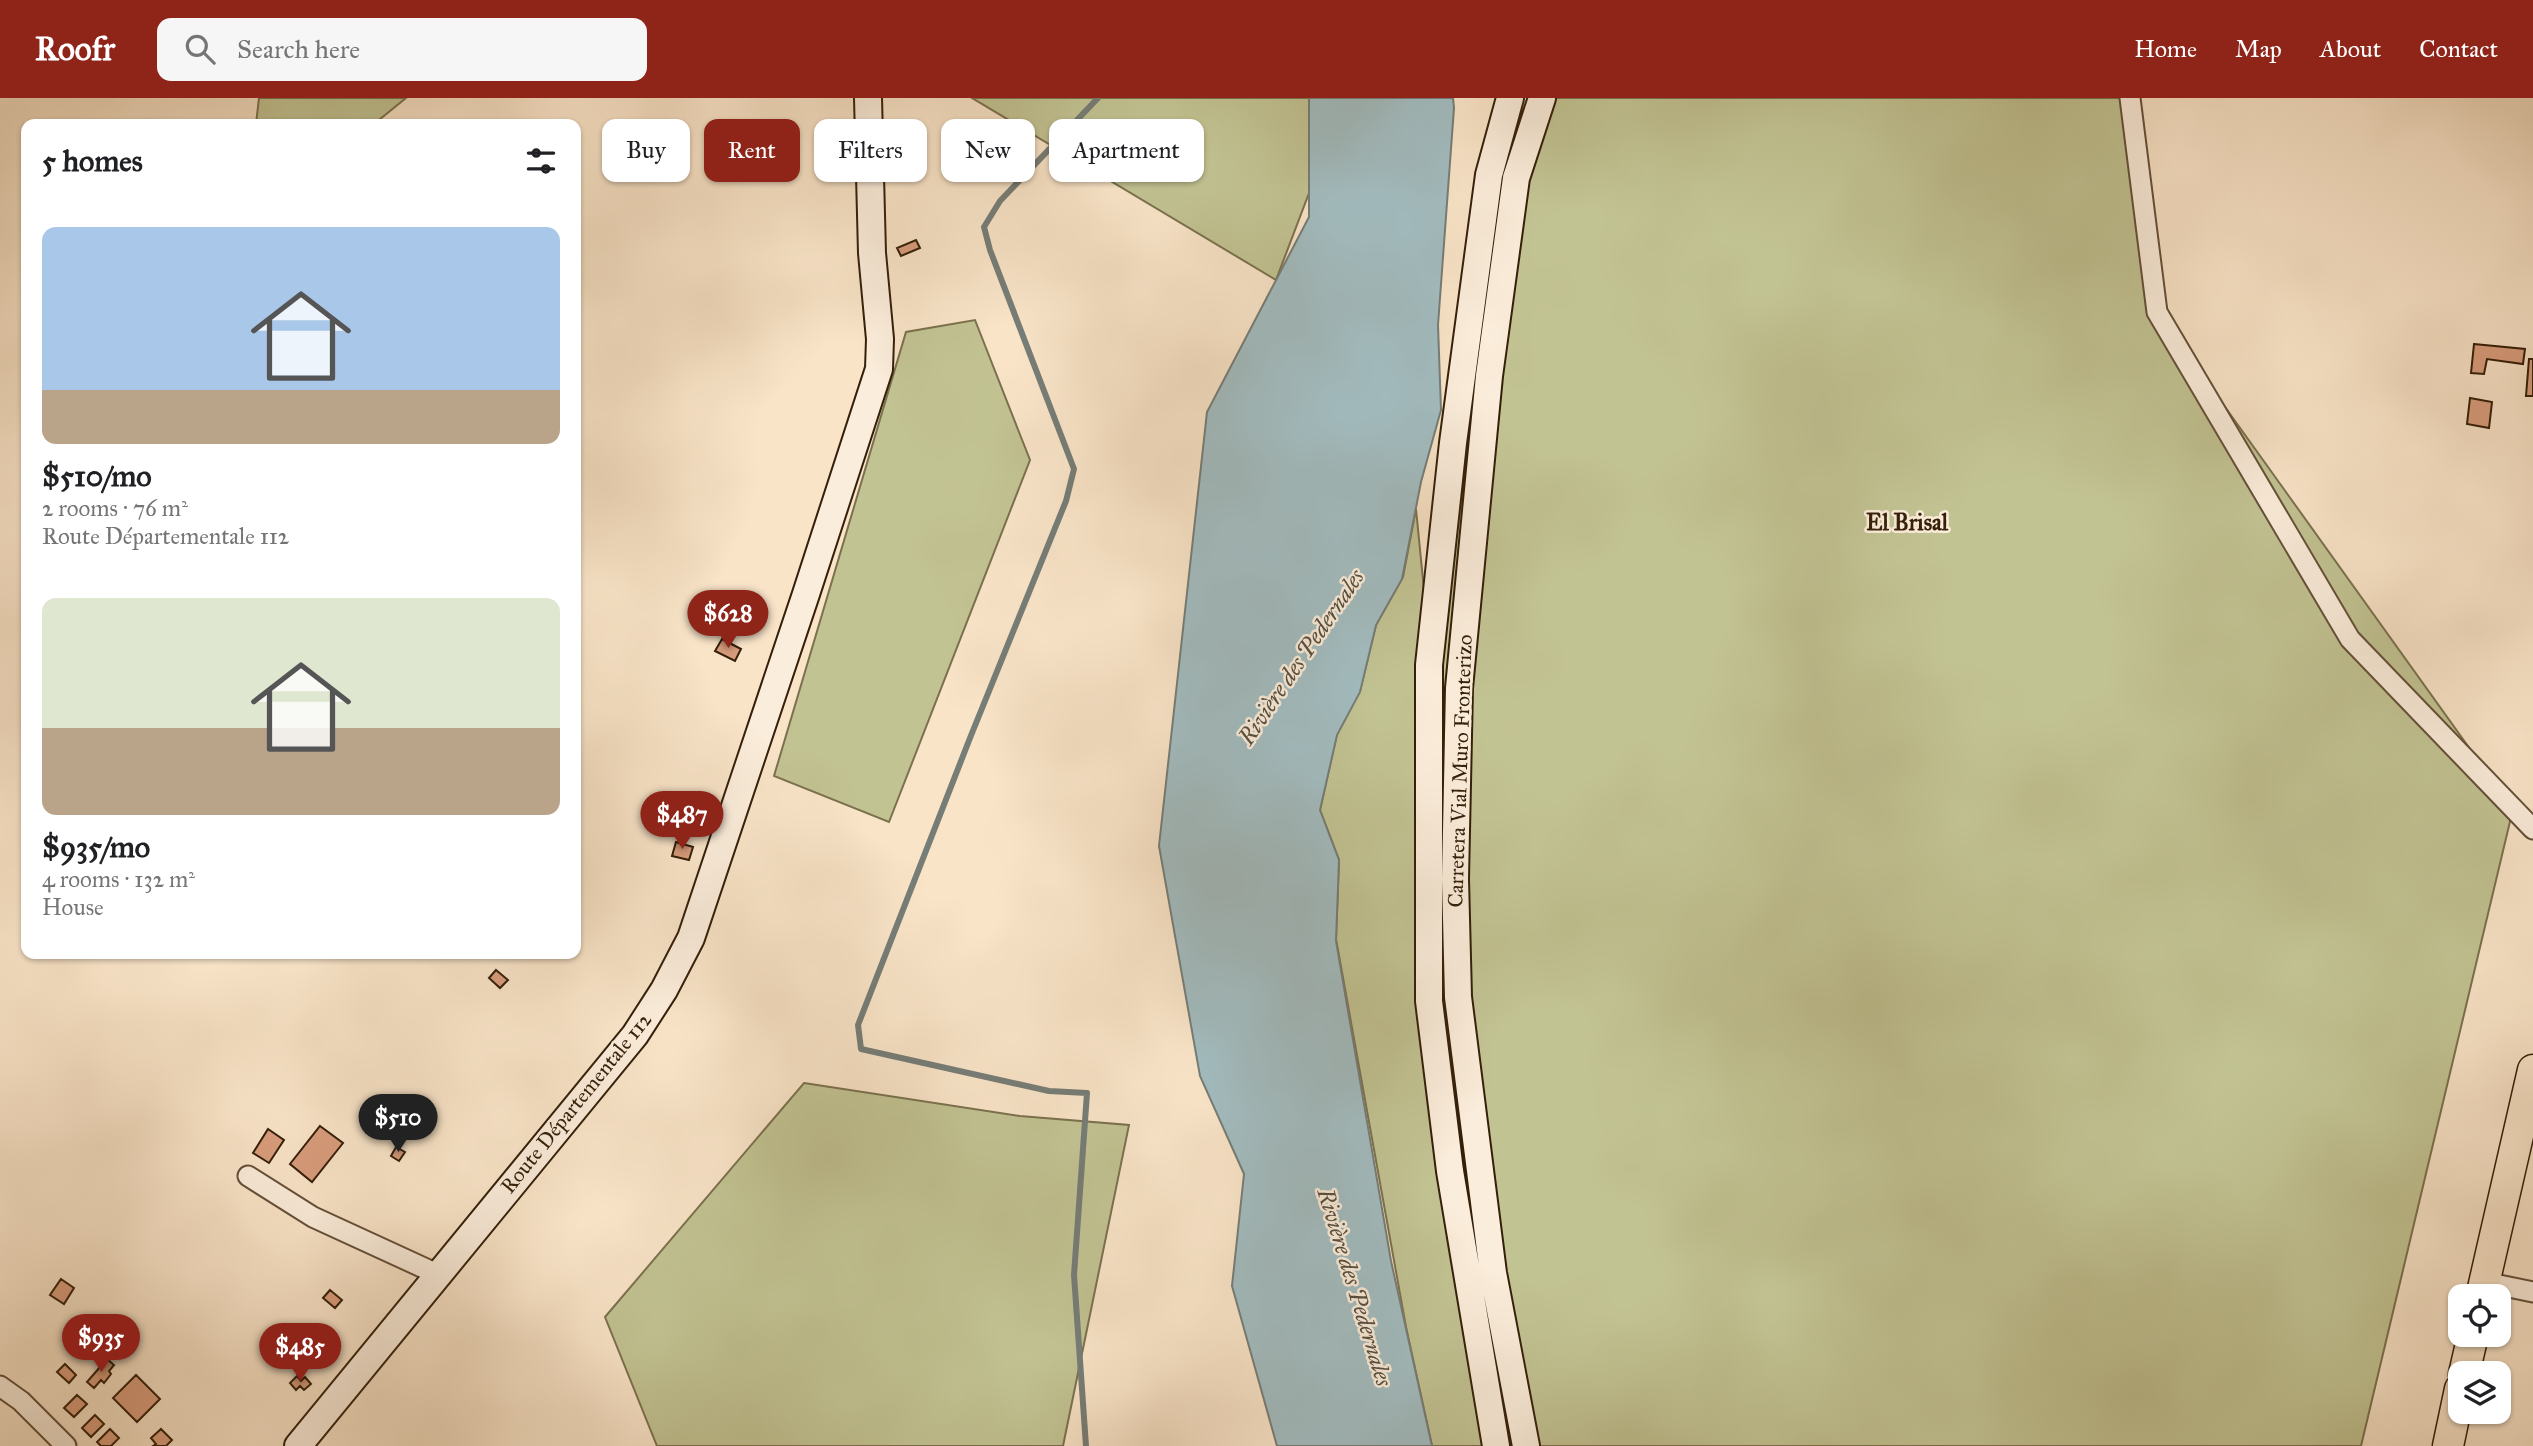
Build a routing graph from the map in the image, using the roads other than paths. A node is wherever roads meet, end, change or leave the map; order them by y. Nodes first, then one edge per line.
1 (868, 98) edge
2 (1510, 98) edge
3 (1542, 98) edge
4 (2130, 98) edge
5 (2533, 829) edge
6 (2533, 1070) edge
7 (248, 1176) dead end
8 (438, 1274) junction
9 (2485, 1284) edge
10 (2511, 1287) edge
11 (2533, 1292) edge
12 (0, 1386) edge
13 (2453, 1424) edge
14 (66, 1446) edge
15 (298, 1446) edge
16 (1496, 1446) edge
17 (1526, 1446) edge
18 (2448, 1446) edge

1 - 8 street, Route Départementale 112
2 - 16 street, Carretera Vial Muro Fronterizo
3 - 17 street, Carretera Vial Muro Fronterizo
4 - 5 street
6 - 9 main road
7 - 8 street
8 - 15 street, Route Départementale 112
10 - 11 street
12 - 14 street
13 - 18 main road

